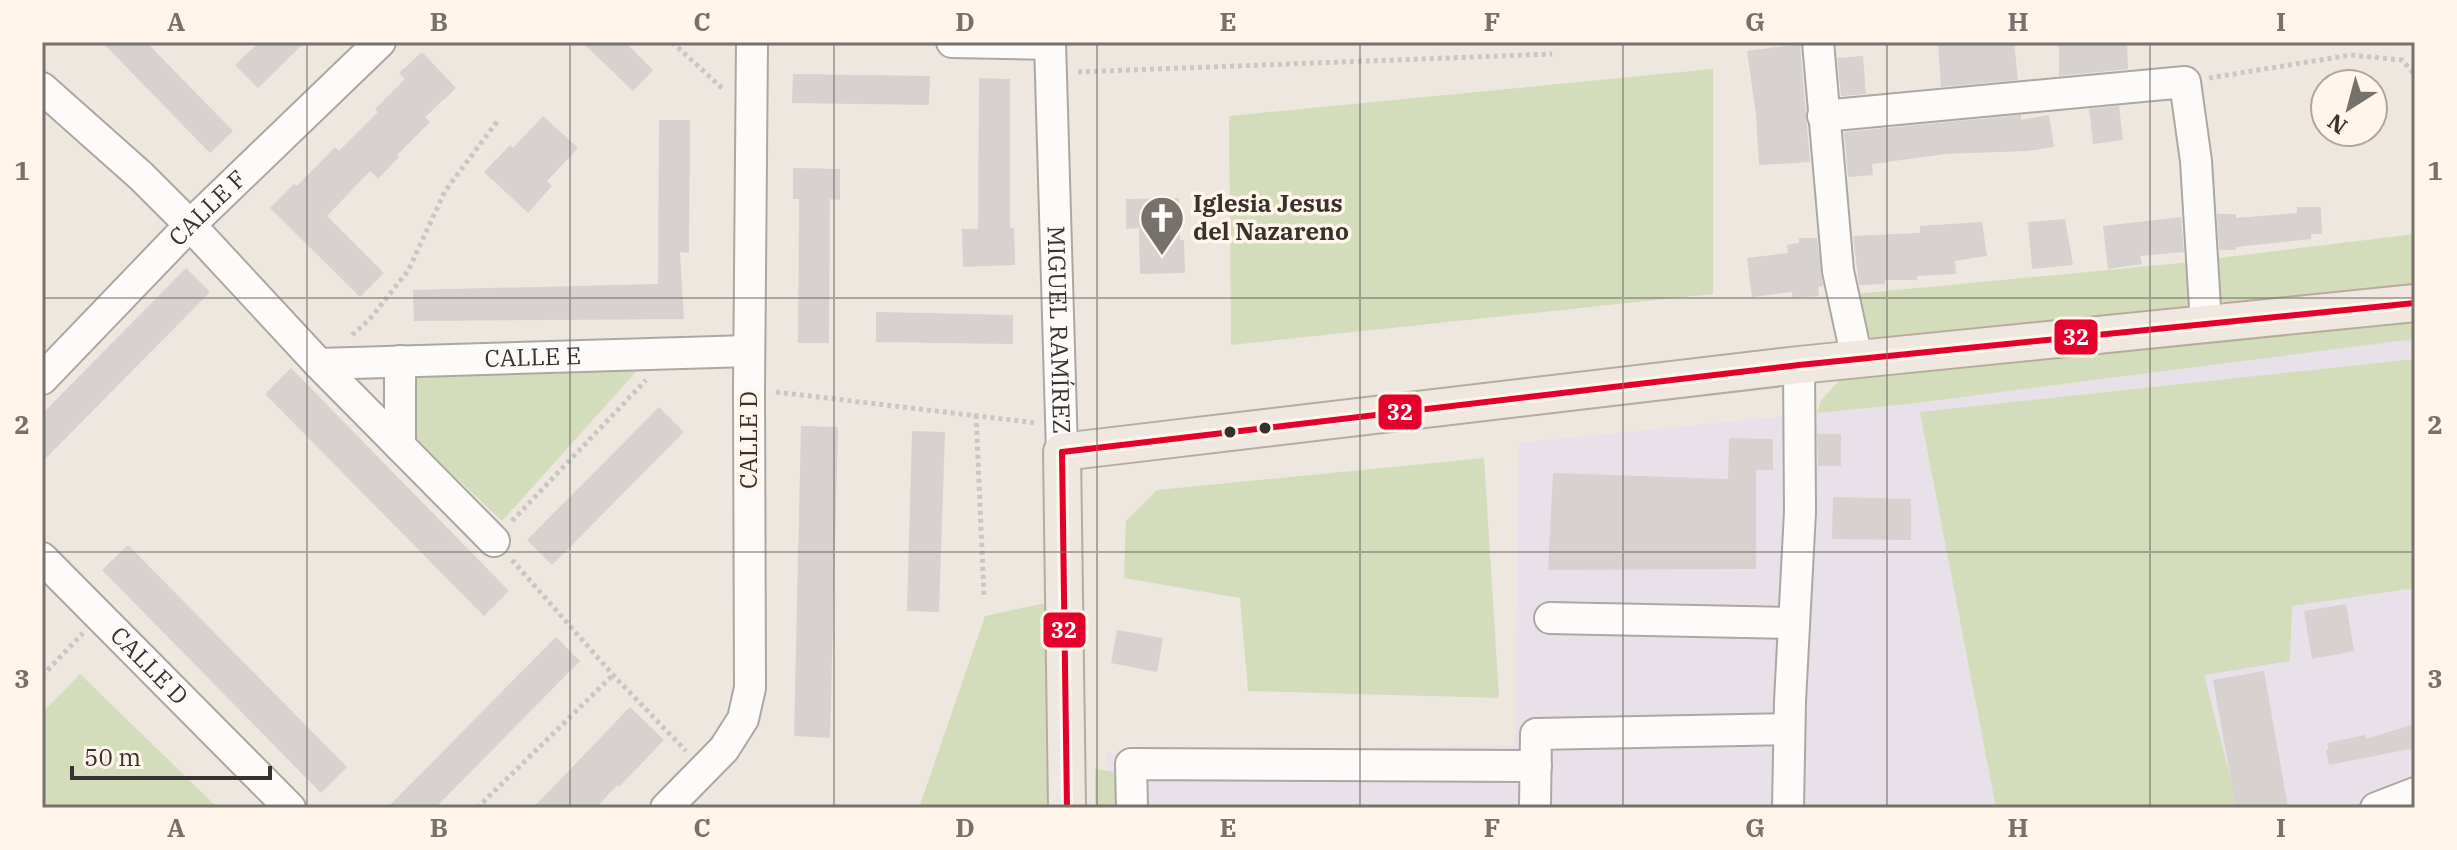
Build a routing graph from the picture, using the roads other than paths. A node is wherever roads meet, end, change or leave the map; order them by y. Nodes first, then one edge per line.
1 (380, 42) edge
2 (752, 42) edge
3 (952, 42) edge
4 (1818, 42) edge
5 (1050, 53) edge
6 (42, 88) edge
7 (1823, 116) junction
8 (190, 225) junction
9 (2415, 303) edge
10 (2206, 324) junction
11 (749, 351) junction
12 (1857, 359) junction
13 (400, 361) junction
14 (319, 364) junction
15 (1799, 365) junction
16 (42, 379) edge
17 (1062, 439) junction
18 (400, 446) junction
19 (494, 541) road end
20 (42, 558) edge
21 (1550, 618) dead end
22 (1794, 623) junction
23 (1789, 729) junction
24 (1536, 766) junction
25 (2415, 793) edge
26 (290, 808) edge
27 (666, 808) edge
28 (1067, 808) edge
29 (1132, 808) edge
30 (1535, 808) edge
31 (1788, 808) edge
32 (2376, 808) edge

1 - 8 street, CALLE F
2 - 11 street, CALLE D
3 - 5 street
4 - 7 street
5 - 17 street, MIGUEL RAMÍREZ
6 - 8 street
7 - 10 street
7 - 12 street
8 - 14 street
8 - 16 street, CALLE F
9 - 10 main road
10 - 12 main road
11 - 13 street, CALLE E
11 - 27 street, CALLE D
12 - 15 main road
13 - 14 street, CALLE E
13 - 18 street
14 - 18 street
15 - 17 main road
15 - 22 street
17 - 28 main road, MIGUEL RAMÍREZ
18 - 19 street
20 - 26 street, CALLE D
21 - 22 street
22 - 23 street
23 - 24 street
23 - 31 street
24 - 29 street
24 - 30 street
25 - 32 street

